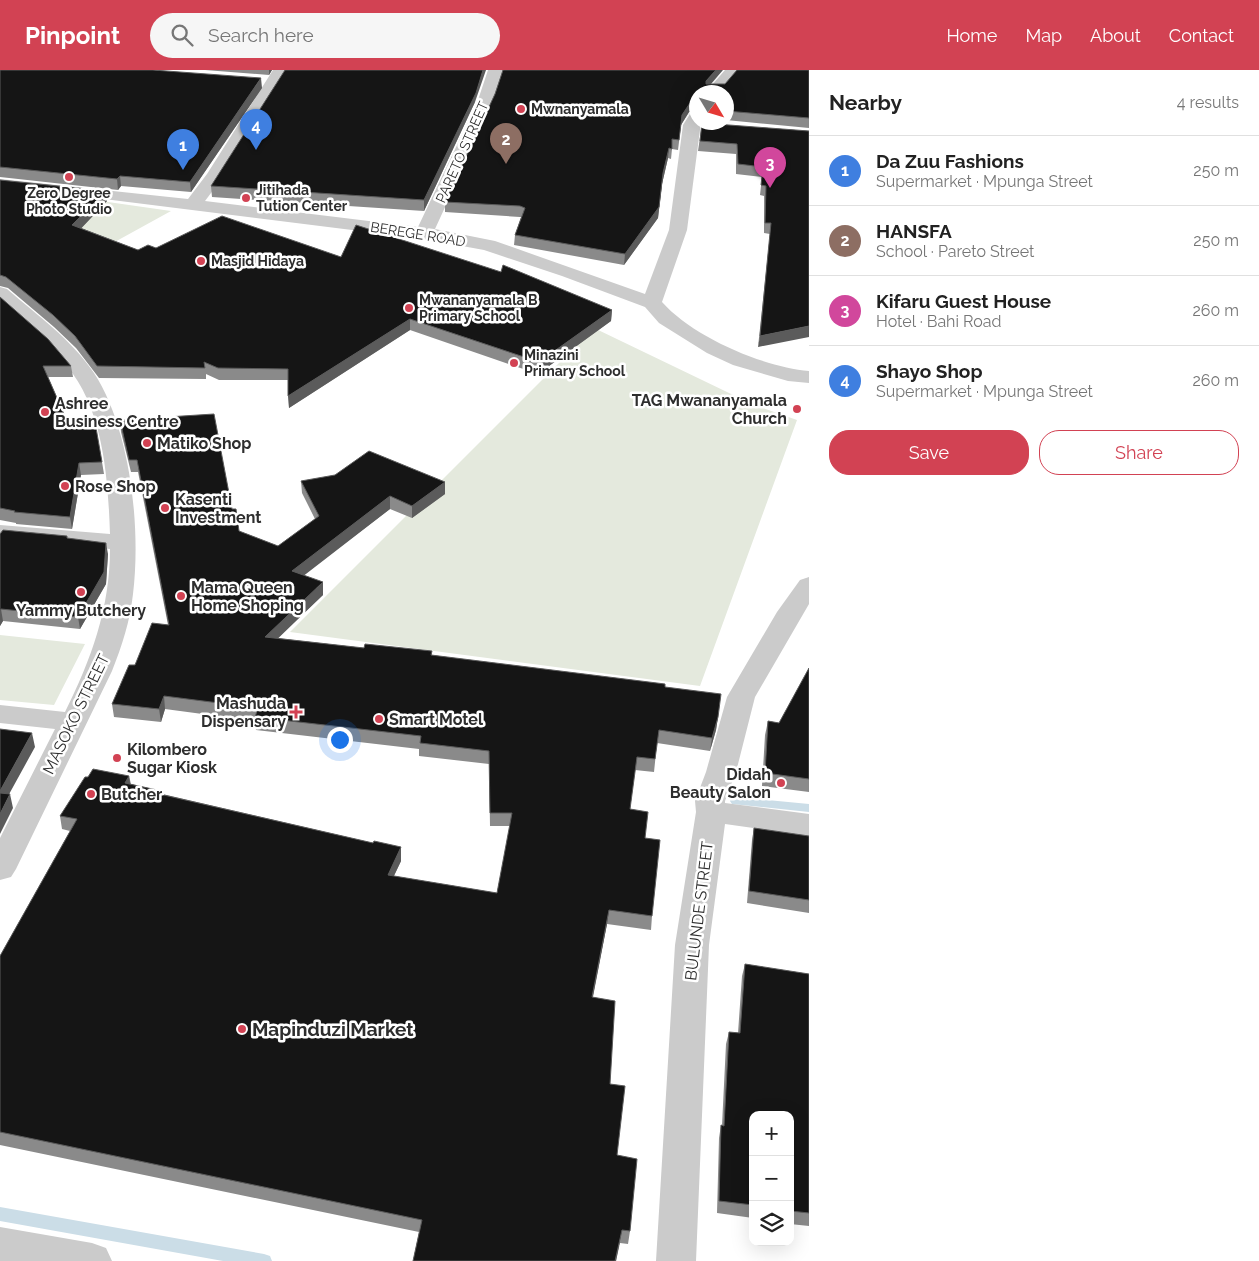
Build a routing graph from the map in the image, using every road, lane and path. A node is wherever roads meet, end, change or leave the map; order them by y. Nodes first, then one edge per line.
1 (496, 70) edge
2 (512, 70) edge
3 (733, 70) edge
4 (278, 76) edge
5 (256, 81) edge
6 (720, 85) edge
7 (485, 103) junction
8 (698, 130) edge
9 (0, 184) edge
10 (192, 205) junction
11 (424, 233) junction
12 (0, 293) edge
13 (652, 303) junction
14 (805, 380) edge
15 (0, 532) edge
16 (123, 543) junction
17 (809, 585) edge
18 (0, 714) edge
19 (74, 722) junction
20 (711, 812) junction
21 (809, 825) edge
22 (0, 869) edge
23 (0, 1245) edge
24 (92, 1261) edge
25 (676, 1261) edge

1 - 7 street, PARETO STREET
2 - 7 street
3 - 6 street
4 - 5 street
4 - 10 street
7 - 11 street, PARETO STREET
8 - 13 street
9 - 10 street, BEREGE ROAD
10 - 11 street, BEREGE ROAD
11 - 13 street, BEREGE ROAD
12 - 16 street, MASOKO STREET
13 - 14 street, BEREGE ROAD
15 - 16 street
16 - 19 street, MASOKO STREET
17 - 20 street, BULUNDE STREET
18 - 19 street
19 - 22 street, MASOKO STREET
20 - 21 street
20 - 25 street, BULUNDE STREET
23 - 24 street

